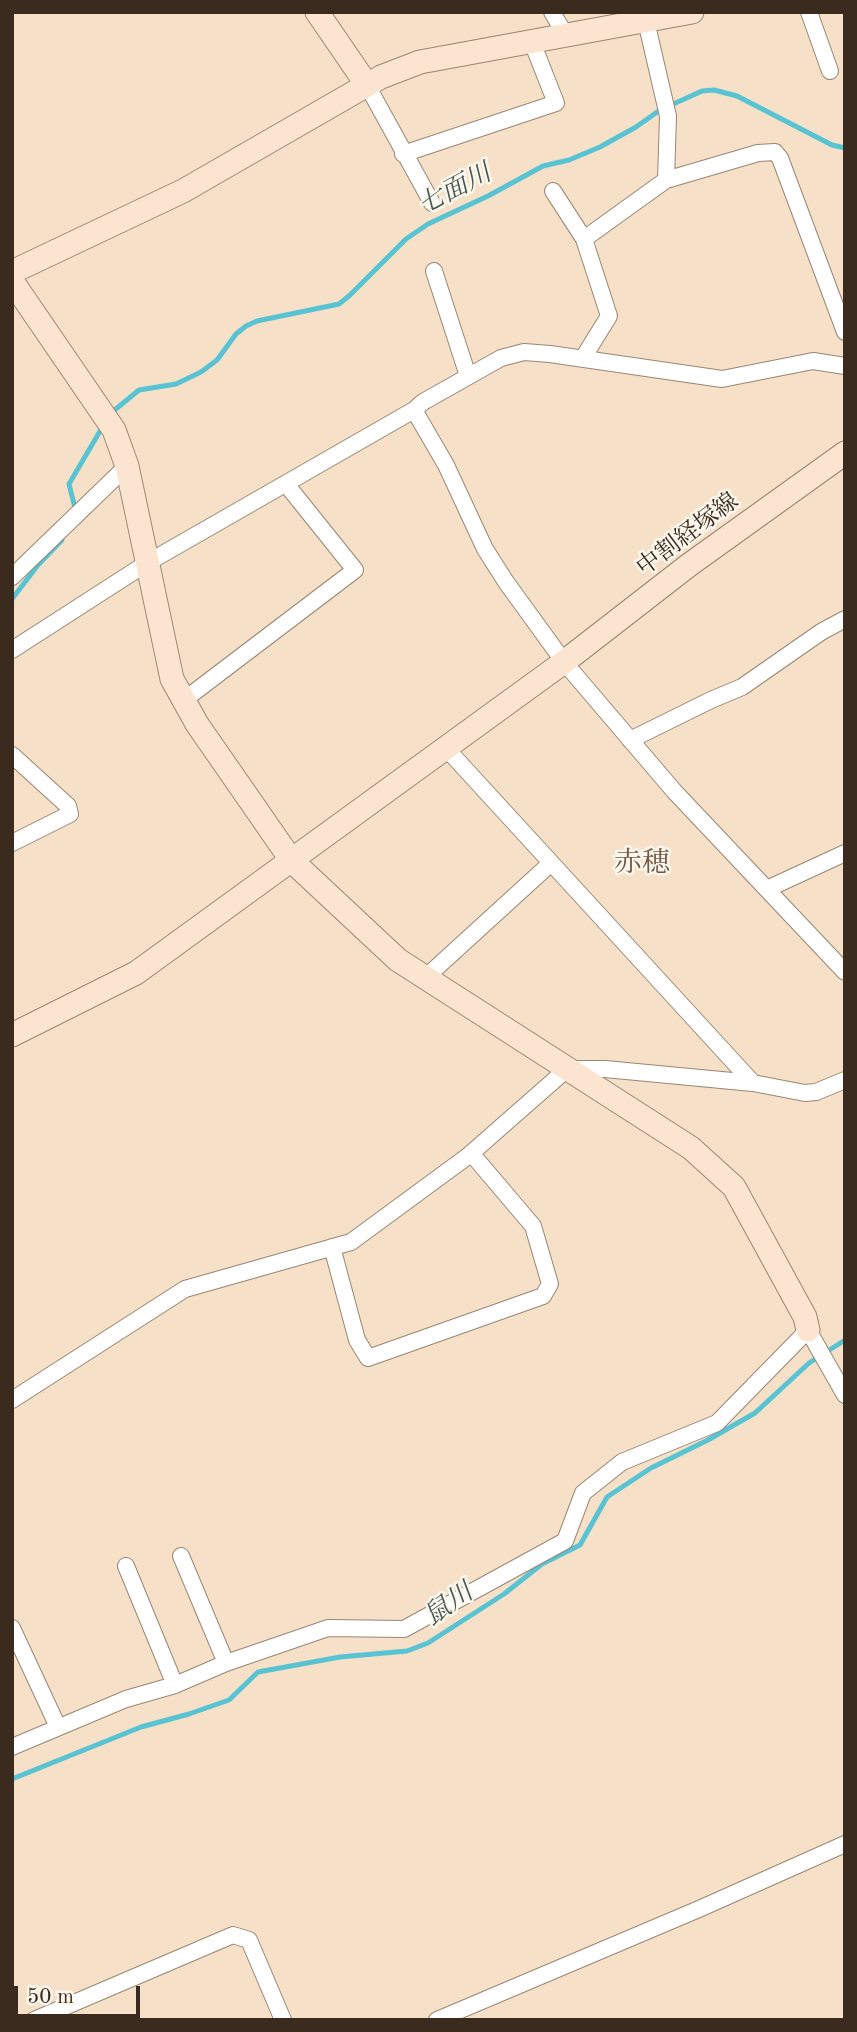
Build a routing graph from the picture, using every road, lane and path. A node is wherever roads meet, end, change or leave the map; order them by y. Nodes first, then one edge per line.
1 (317, 12) edge
2 (552, 12) edge
3 (692, 12) edge
4 (809, 12) edge
5 (646, 21) junction
6 (566, 36) junction
7 (532, 42) junction
8 (830, 71) dead end
9 (367, 85) junction
10 (403, 154) junction
11 (666, 180) junction
12 (553, 191) dead end
13 (432, 203) dead end
14 (584, 239) junction
15 (434, 271) dead end
16 (12, 272) edge
17 (12, 281) edge
18 (845, 332) edge
19 (583, 358) junction
20 (845, 366) edge
21 (468, 376) junction
22 (414, 410) junction
23 (845, 453) edge
24 (127, 466) junction
25 (286, 484) junction
26 (147, 563) junction
27 (12, 577) edge
28 (845, 619) edge
29 (12, 650) edge
30 (564, 662) junction
31 (184, 700) junction
32 (630, 740) junction
33 (444, 747) junction
34 (12, 755) edge
35 (12, 843) edge
36 (845, 853) edge
37 (292, 862) junction
38 (550, 864) junction
39 (767, 889) junction
40 (845, 972) edge
41 (425, 978) junction
42 (12, 1035) edge
43 (567, 1069) junction
44 (845, 1080) edge
45 (753, 1083) junction
46 (471, 1153) junction
47 (332, 1247) junction
48 (812, 1337) junction
49 (834, 1367) edge
50 (845, 1395) edge
51 (12, 1400) edge
52 (181, 1556) dead end
53 (126, 1566) dead end
54 (12, 1628) edge
55 (226, 1663) junction
56 (175, 1685) junction
57 (58, 1727) junction
58 (12, 1747) edge
59 (845, 1844) edge
60 (34, 2020) edge
61 (284, 2020) edge
62 (437, 2020) edge

1 - 9 street
2 - 6 street
3 - 5 street
4 - 8 street
5 - 6 street
5 - 11 street
6 - 7 street
7 - 9 street
7 - 10 street
9 - 10 street
9 - 16 street
10 - 13 street
11 - 14 street
11 - 18 street
12 - 14 street
14 - 19 street
15 - 21 street
17 - 24 street
19 - 20 street
19 - 21 street
21 - 22 street
22 - 25 street
22 - 30 street
23 - 30 street, 中割経塚線
24 - 26 street
24 - 27 street
25 - 26 street
25 - 31 street
26 - 29 street
26 - 31 street
28 - 32 street
30 - 32 street
30 - 33 street, 中割経塚線
31 - 37 street
32 - 39 street
33 - 37 street, 中割経塚線
33 - 38 street
34 - 35 street
36 - 39 street
37 - 41 street
37 - 42 street, 中割経塚線
38 - 41 street
38 - 45 street
39 - 40 street
41 - 43 street
43 - 45 street
43 - 46 street
43 - 48 street
44 - 45 street
46 - 47 street
46 - 47 street
47 - 51 street
48 - 49 street
48 - 55 street
49 - 50 street
52 - 55 street
53 - 56 street
54 - 57 street
55 - 56 street
56 - 57 street
57 - 58 street
59 - 62 street
60 - 61 street

